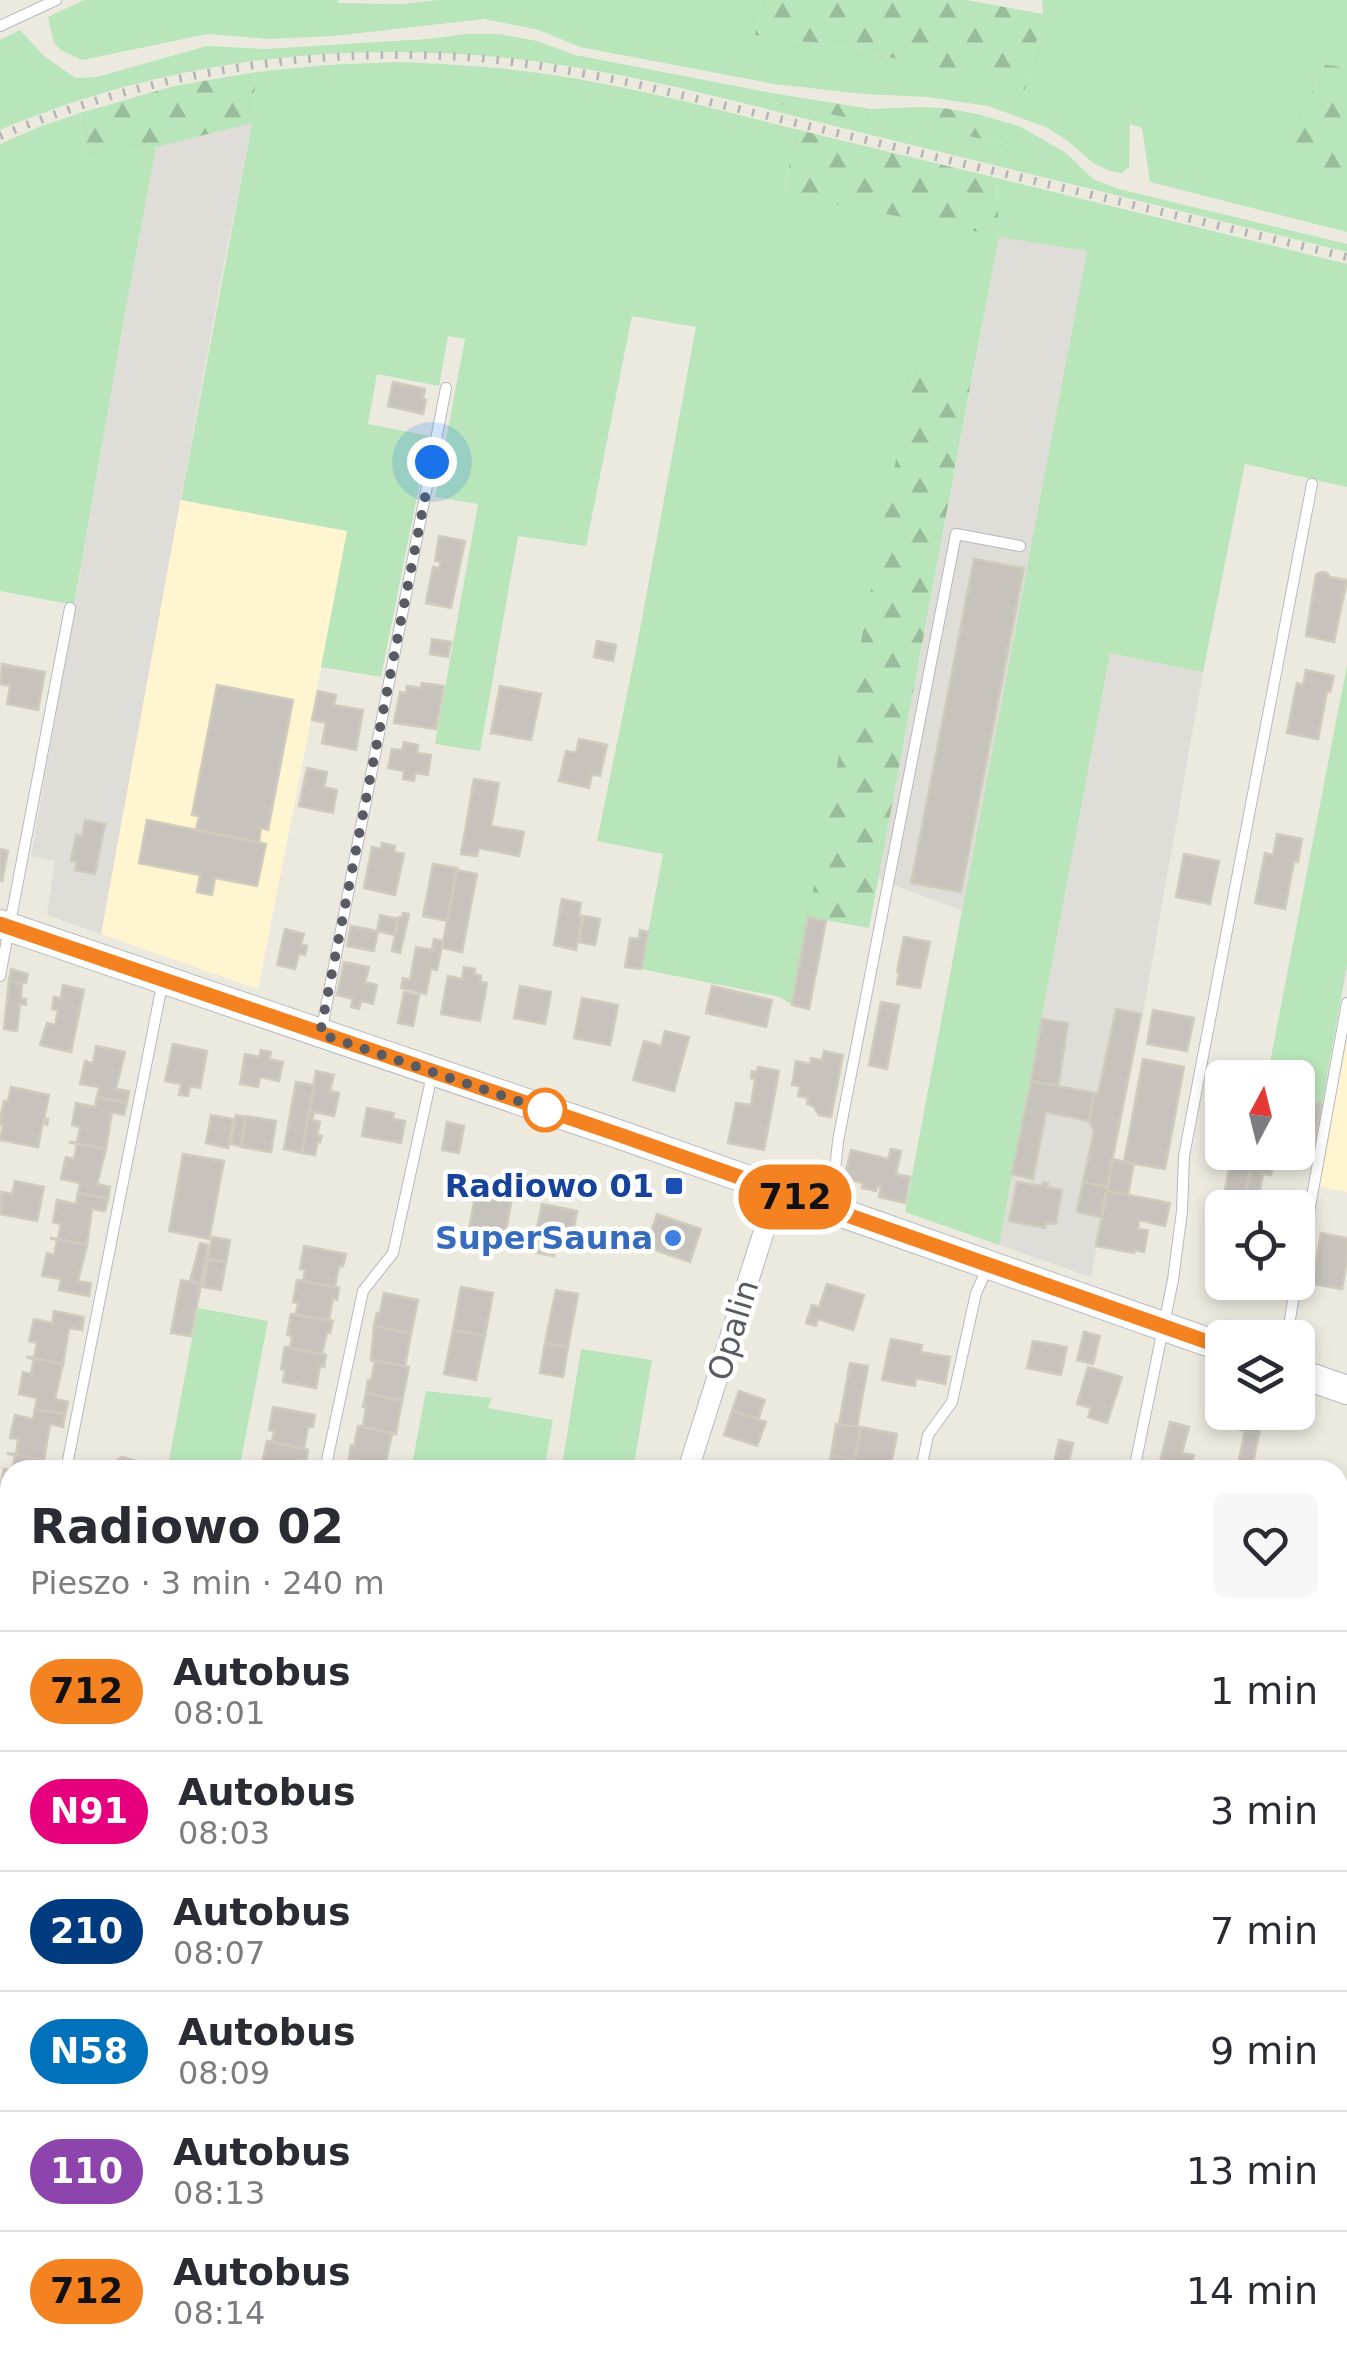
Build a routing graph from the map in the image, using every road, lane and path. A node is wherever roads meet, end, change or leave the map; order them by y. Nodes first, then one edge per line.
1 (56, 0) edge
2 (0, 26) edge
3 (446, 388) dead end
4 (1312, 484) dead end
5 (1020, 546) dead end
6 (70, 608) dead end
7 (5, 926) edge
8 (0, 976) edge
9 (163, 979) junction
10 (1347, 1004) edge
11 (320, 1034) junction
12 (433, 1072) junction
13 (777, 1190) junction
14 (1313, 1190) edge
15 (825, 1207) junction
16 (989, 1264) junction
17 (1164, 1326) junction
18 (1205, 1341) edge
19 (1315, 1379) edge
20 (1347, 1390) edge
21 (68, 1460) edge
22 (327, 1460) edge
23 (691, 1460) edge
24 (923, 1460) edge
25 (1136, 1460) edge

1 - 2 lane
3 - 11 lane
4 - 17 lane
5 - 15 lane
6 - 7 lane
7 - 8 lane
7 - 9 main road
9 - 11 main road
9 - 21 lane
10 - 14 lane
11 - 12 main road
12 - 13 main road
12 - 22 lane
13 - 15 main road
13 - 23 street, Opalin
15 - 16 main road
16 - 17 main road
16 - 24 lane
17 - 18 main road
17 - 25 lane
19 - 20 main road

